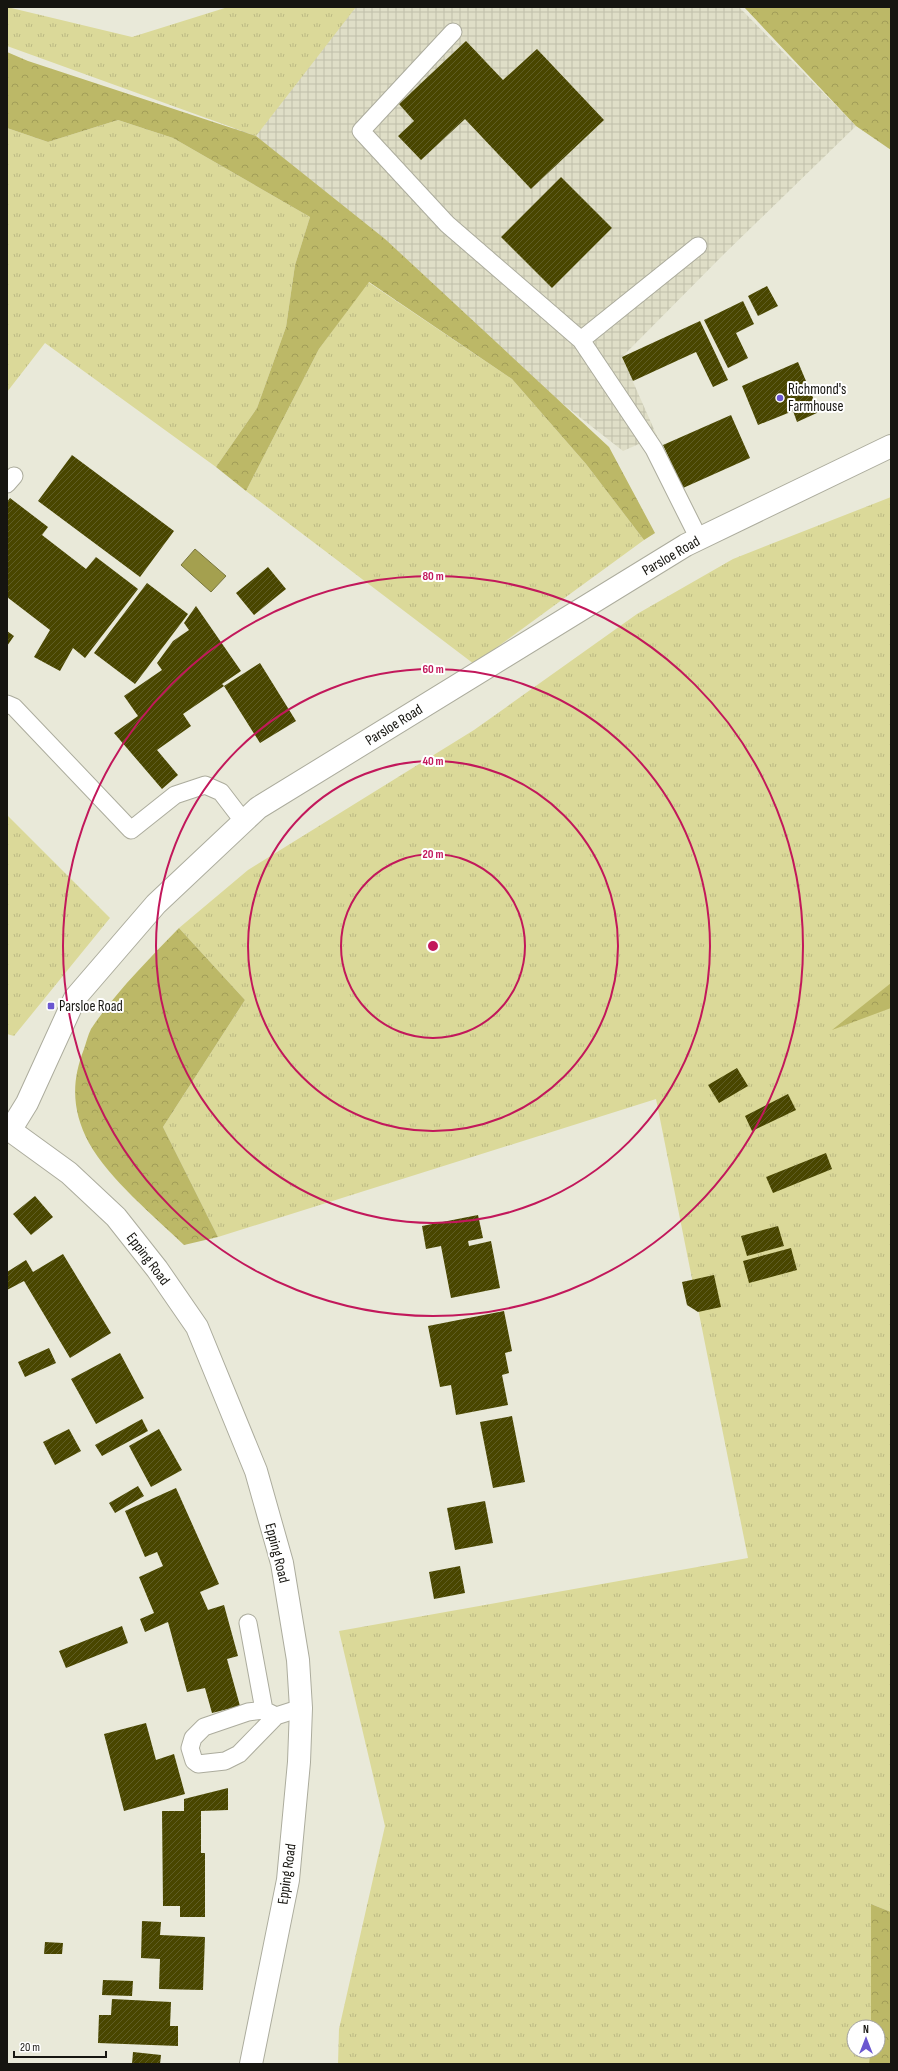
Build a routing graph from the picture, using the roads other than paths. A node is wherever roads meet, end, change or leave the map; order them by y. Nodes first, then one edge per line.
1 (453, 32) dead end
2 (698, 246) dead end
3 (581, 340) junction
4 (891, 446) edge
5 (699, 539) junction
6 (7, 704) edge
7 (244, 822) junction
8 (8, 1131) edge
9 (248, 1623) dead end
10 (301, 1708) junction
11 (251, 2064) edge

1 - 3 lane
2 - 3 lane
3 - 5 lane
4 - 5 street, Parsloe Road
5 - 7 street, Parsloe Road
6 - 7 lane
7 - 8 street, Parsloe Road
8 - 10 street, Epping Road
9 - 10 lane
10 - 11 street, Epping Road

